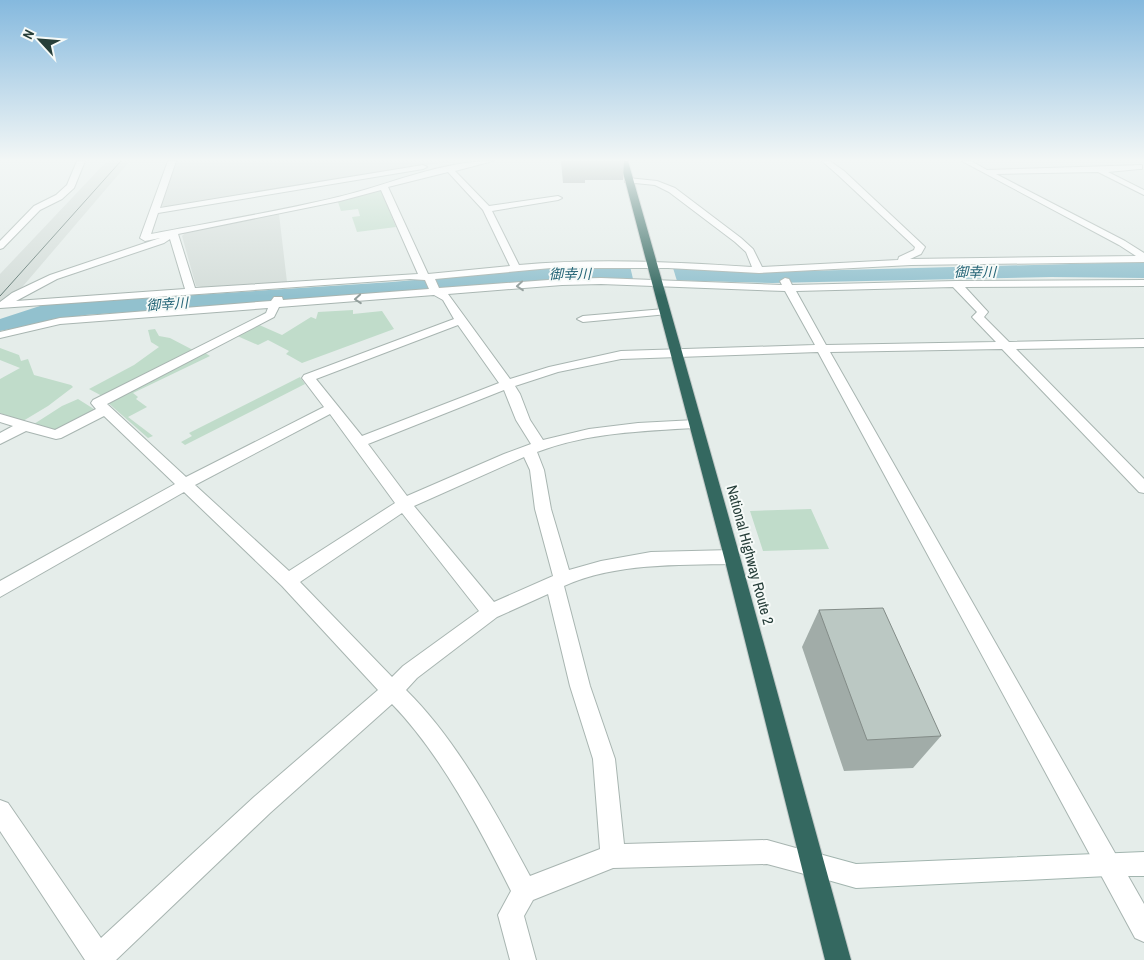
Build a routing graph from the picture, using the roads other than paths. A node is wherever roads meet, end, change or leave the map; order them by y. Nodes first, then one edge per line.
1 (41, 206) edge
2 (157, 206) edge
3 (186, 206) edge
4 (307, 206) edge
5 (393, 206) edge
6 (484, 206) edge
7 (512, 206) edge
8 (635, 206) edge
9 (692, 206) edge
10 (876, 206) edge
11 (1050, 206) edge
12 (488, 210) junction
13 (155, 211) junction
14 (173, 233) junction
15 (1144, 242) edge
16 (1122, 243) junction
17 (0, 246) edge
18 (1144, 258) edge
19 (896, 262) junction
20 (516, 268) junction
21 (759, 270) junction
22 (779, 270) junction
23 (654, 274) junction
24 (427, 277) junction
25 (956, 284) junction
26 (1144, 284) edge
27 (786, 286) junction
28 (282, 287) junction
29 (191, 292) junction
30 (438, 292) junction
31 (276, 304) junction
32 (2, 305) edge
33 (664, 312) junction
34 (582, 318) dead end
35 (460, 320) junction
36 (0, 335) edge
37 (1144, 343) edge
38 (1004, 345) junction
39 (821, 349) junction
40 (675, 352) junction
41 (506, 383) junction
42 (332, 408) junction
43 (106, 409) junction
44 (0, 418) edge
45 (695, 424) junction
46 (24, 426) junction
47 (0, 439) edge
48 (359, 442) junction
49 (534, 448) junction
50 (186, 484) junction
51 (1144, 488) edge
52 (404, 504) junction
53 (732, 557) junction
54 (288, 581) junction
55 (559, 581) junction
56 (0, 590) edge
57 (491, 612) junction
58 (392, 691) junction
59 (2, 819) edge
60 (613, 856) junction
61 (812, 864) junction
62 (1108, 864) junction
63 (1144, 864) edge
64 (524, 891) junction
65 (1144, 929) edge
66 (100, 959) edge
67 (523, 960) edge
68 (838, 960) edge

1 - 17 street
2 - 13 street
3 - 13 street
4 - 14 street
5 - 24 street
6 - 12 street
7 - 12 street
8 - 23 highway, National Highway Route 2
9 - 21 street
10 - 19 street
11 - 16 street
12 - 20 street
13 - 14 street
14 - 29 street
14 - 32 street
15 - 16 street
16 - 18 street
18 - 19 street
19 - 22 street
20 - 23 street
20 - 24 street
21 - 22 street
21 - 23 street
22 - 27 street
23 - 27 street
23 -> 30 street
23 - 33 highway, National Highway Route 2
24 - 28 street
24 - 30 street
25 - 26 street
25 - 27 street
25 - 38 street
27 - 39 street
28 - 29 street
28 - 31 street
29 - 32 street
30 -> 31 street
30 - 35 street
31 - 36 street
31 - 43 street
33 - 34 street
33 - 40 highway, National Highway Route 2
35 - 41 street
35 - 42 street
37 - 38 street
38 - 39 street
38 - 51 street
39 - 40 street
39 - 62 street
40 - 41 street
40 - 45 highway, National Highway Route 2
41 - 48 street
41 - 49 street
42 - 48 street
42 - 50 street
43 - 46 street
43 - 50 street
44 - 46 street
45 - 49 street
45 - 53 highway, National Highway Route 2
46 - 47 street
48 - 52 street
49 - 52 street
49 - 55 street
50 - 54 street
50 - 56 street
52 - 54 street
52 - 57 street
53 - 55 street
53 - 61 highway, National Highway Route 2
54 - 58 street
55 - 57 street
55 - 60 street
57 - 58 street
58 - 64 street
58 - 66 street
59 - 66 street
60 - 61 street
60 - 64 street
61 - 62 street
61 - 68 highway, National Highway Route 2
62 - 63 street
62 - 65 street
64 - 67 street

